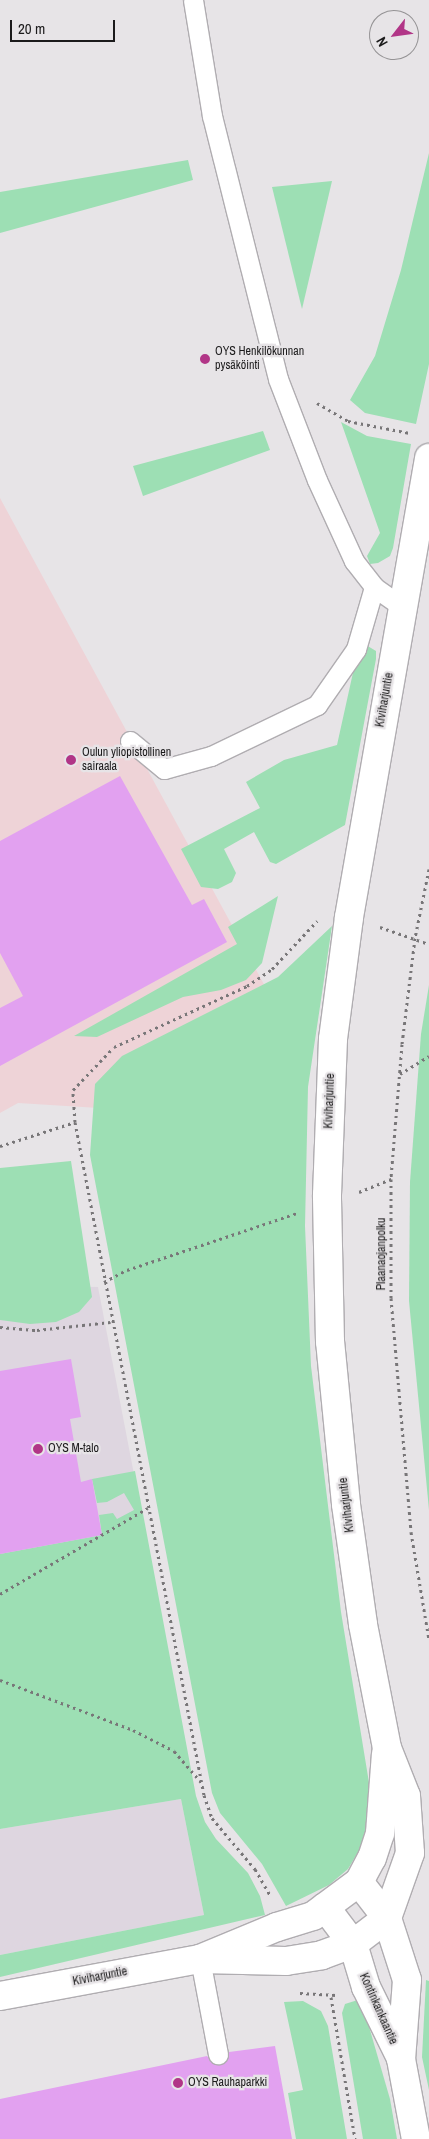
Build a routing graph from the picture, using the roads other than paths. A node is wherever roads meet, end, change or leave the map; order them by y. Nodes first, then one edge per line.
1 (193, 0) edge
2 (424, 447) edge
3 (374, 587) junction
4 (401, 606) junction
5 (130, 741) dead end
6 (387, 1748) junction
7 (359, 1882) junction
8 (325, 1908) junction
9 (387, 1918) junction
10 (353, 1944) junction
11 (200, 1959) junction
12 (0, 1996) edge
13 (218, 2054) dead end
14 (401, 2059) junction
15 (416, 2139) edge

1 - 3 lane
2 - 4 street, Kiviharjuntie
3 - 4 lane
3 - 5 lane
4 - 6 street, Kiviharjuntie
6 - 7 street
6 - 9 street
7 - 8 street
7 - 9 street, Kontinkankaantie
8 - 10 street, Kontinkankaantie
8 - 11 street
9 - 10 street
9 - 14 street, Kontinkankaantie
10 - 11 street
10 - 14 street, Kontinkankaantie
11 - 12 street, Kiviharjuntie
11 - 13 lane
14 - 15 street, Kontinkankaantie

